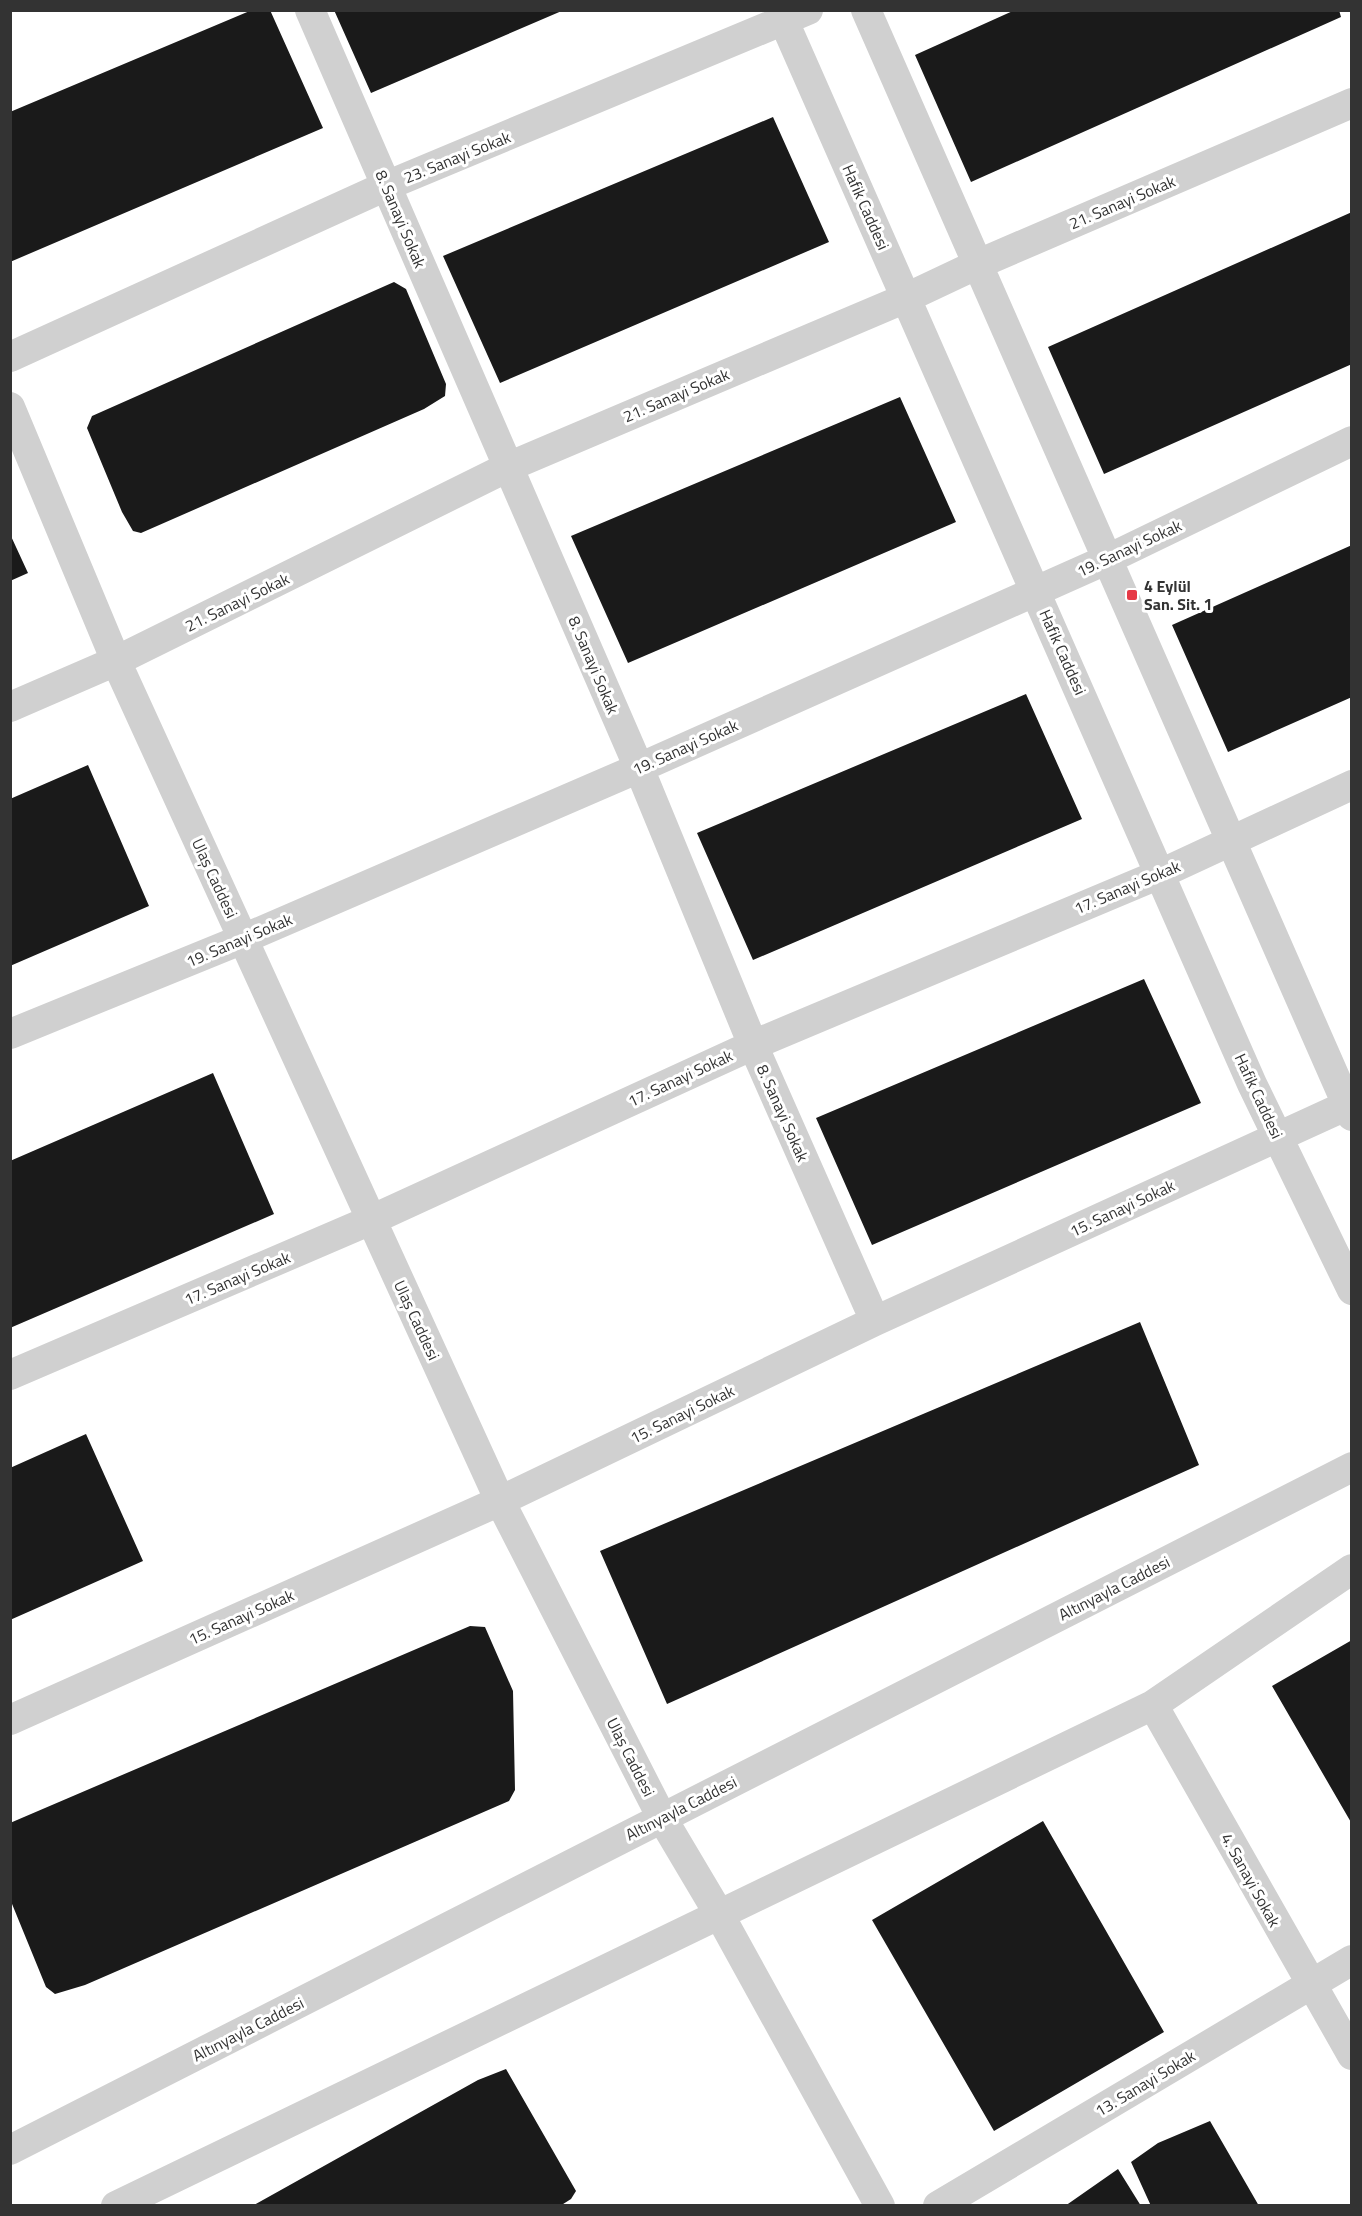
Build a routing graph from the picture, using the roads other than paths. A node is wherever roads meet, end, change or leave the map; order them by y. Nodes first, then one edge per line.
1 (310, 10) edge
2 (866, 10) edge
3 (790, 14) edge
4 (1352, 103) edge
5 (386, 186) junction
6 (976, 265) junction
7 (906, 298) junction
8 (10, 357) edge
9 (10, 408) edge
10 (1352, 441) edge
11 (508, 467) junction
12 (1108, 559) junction
13 (1036, 591) junction
14 (116, 661) junction
15 (10, 707) edge
16 (639, 768) junction
17 (1352, 785) edge
18 (1231, 840) junction
19 (1160, 874) junction
20 (243, 939) junction
21 (10, 1034) edge
22 (753, 1045) junction
23 (1350, 1108) edge
24 (1278, 1137) junction
25 (371, 1221) junction
26 (1352, 1290) edge
27 (875, 1321) junction
28 (10, 1375) edge
29 (1352, 1467) edge
30 (500, 1501) junction
31 (1352, 1569) edge
32 (1153, 1705) junction
33 (10, 1720) edge
34 (662, 1818) junction
35 (719, 1914) junction
36 (1352, 1960) edge
37 (1310, 1985) junction
38 (1352, 2055) edge
39 (10, 2150) edge
40 (116, 2205) edge
41 (880, 2205) edge
42 (938, 2205) edge

1 - 5 street, 8. Sanayi Sokak
2 - 6 street
3 - 5 street, 23. Sanayi Sokak
3 - 7 street, Hafik Caddesi
4 - 6 street, 21. Sanayi Sokak
5 - 8 street, 23. Sanayi Sokak
5 - 11 street, 8. Sanayi Sokak
6 - 7 street, 21. Sanayi Sokak
6 - 12 street
7 - 11 street, 21. Sanayi Sokak
7 - 13 street, Hafik Caddesi
9 - 14 street, Ulaş Caddesi
10 - 12 street, 19. Sanayi Sokak
11 - 14 street, 21. Sanayi Sokak
11 - 16 street, 8. Sanayi Sokak
12 - 13 street, 19. Sanayi Sokak
12 - 18 street
13 - 16 street, 19. Sanayi Sokak
13 - 19 street, Hafik Caddesi
14 - 15 street, 21. Sanayi Sokak
14 - 20 street, Ulaş Caddesi
16 - 20 street, 19. Sanayi Sokak
16 - 22 street, 8. Sanayi Sokak
17 - 18 street, 17. Sanayi Sokak
18 - 19 street, 17. Sanayi Sokak
18 - 23 street
19 - 22 street, 17. Sanayi Sokak
19 - 24 street, Hafik Caddesi
20 - 21 street, 19. Sanayi Sokak
20 - 25 street, Ulaş Caddesi
22 - 25 street, 17. Sanayi Sokak
22 - 27 street, 8. Sanayi Sokak
23 - 24 street, 15. Sanayi Sokak
24 - 26 street, Hafik Caddesi
24 - 27 street, 15. Sanayi Sokak
25 - 28 street, 17. Sanayi Sokak
25 - 30 street, Ulaş Caddesi
27 - 30 street, 15. Sanayi Sokak
29 - 34 street, Altınyayla Caddesi
30 - 33 street, 15. Sanayi Sokak
30 - 34 street, Ulaş Caddesi
31 - 32 street
32 - 35 street
32 - 37 street, 4. Sanayi Sokak
34 - 35 street, Ulaş Caddesi
34 - 39 street, Altınyayla Caddesi
35 - 40 street
35 - 41 street, Ulaş Caddesi
36 - 37 street, 13. Sanayi Sokak
37 - 38 street, 4. Sanayi Sokak
37 - 42 street, 13. Sanayi Sokak

